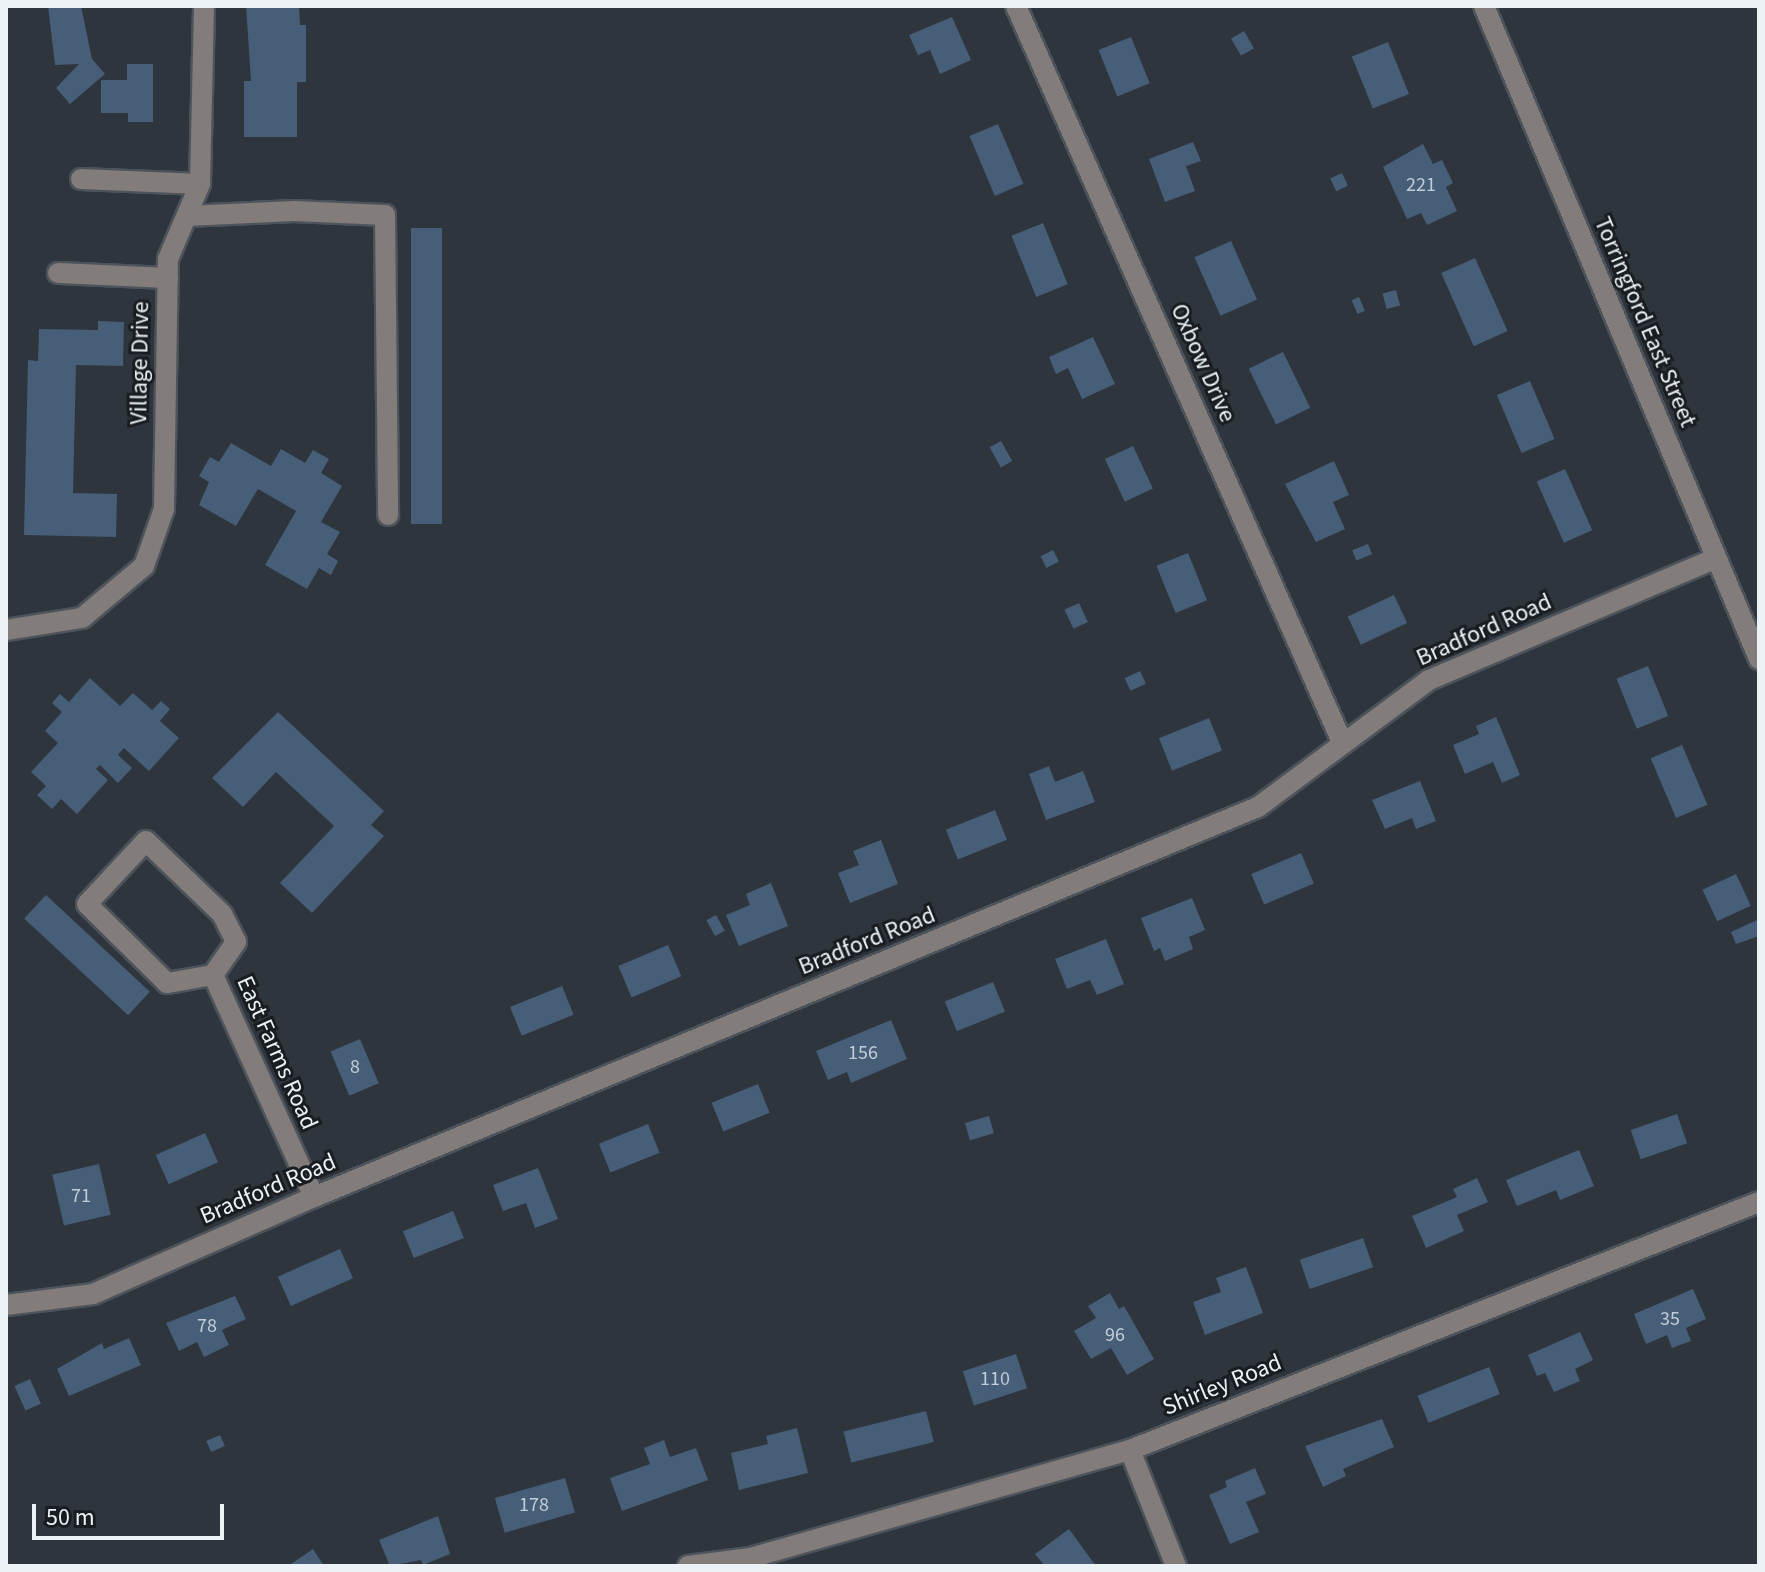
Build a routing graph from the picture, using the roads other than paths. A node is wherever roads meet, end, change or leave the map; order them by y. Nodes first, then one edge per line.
1 (204, 6) edge
2 (1016, 6) edge
3 (1484, 6) edge
4 (81, 179) dead end
5 (200, 184) junction
6 (187, 216) junction
7 (58, 273) dead end
8 (168, 278) junction
9 (388, 515) dead end
10 (1716, 558) junction
11 (6, 630) edge
12 (1759, 659) edge
13 (1342, 742) junction
14 (213, 975) junction
15 (314, 1197) junction
16 (1759, 1202) edge
17 (6, 1305) edge
18 (1130, 1450) junction
19 (751, 1562) edge
20 (688, 1566) edge
21 (1176, 1566) edge

1 - 5 street, Village Drive
2 - 13 street, Oxbow Drive
3 - 10 street, Torringford East Street
4 - 5 street
5 - 6 street, Village Drive
6 - 8 street, Village Drive
6 - 9 street
7 - 8 street
8 - 11 street, Village Drive
10 - 12 street, Torringford East Street
10 - 13 street, Bradford Road
13 - 15 street, Bradford Road
14 - 14 street
14 - 15 street, East Farms Road
15 - 17 street, Bradford Road
16 - 18 street, Shirley Road
18 - 19 street, Shirley Road
18 - 21 street
19 - 20 street, Shirley Road

